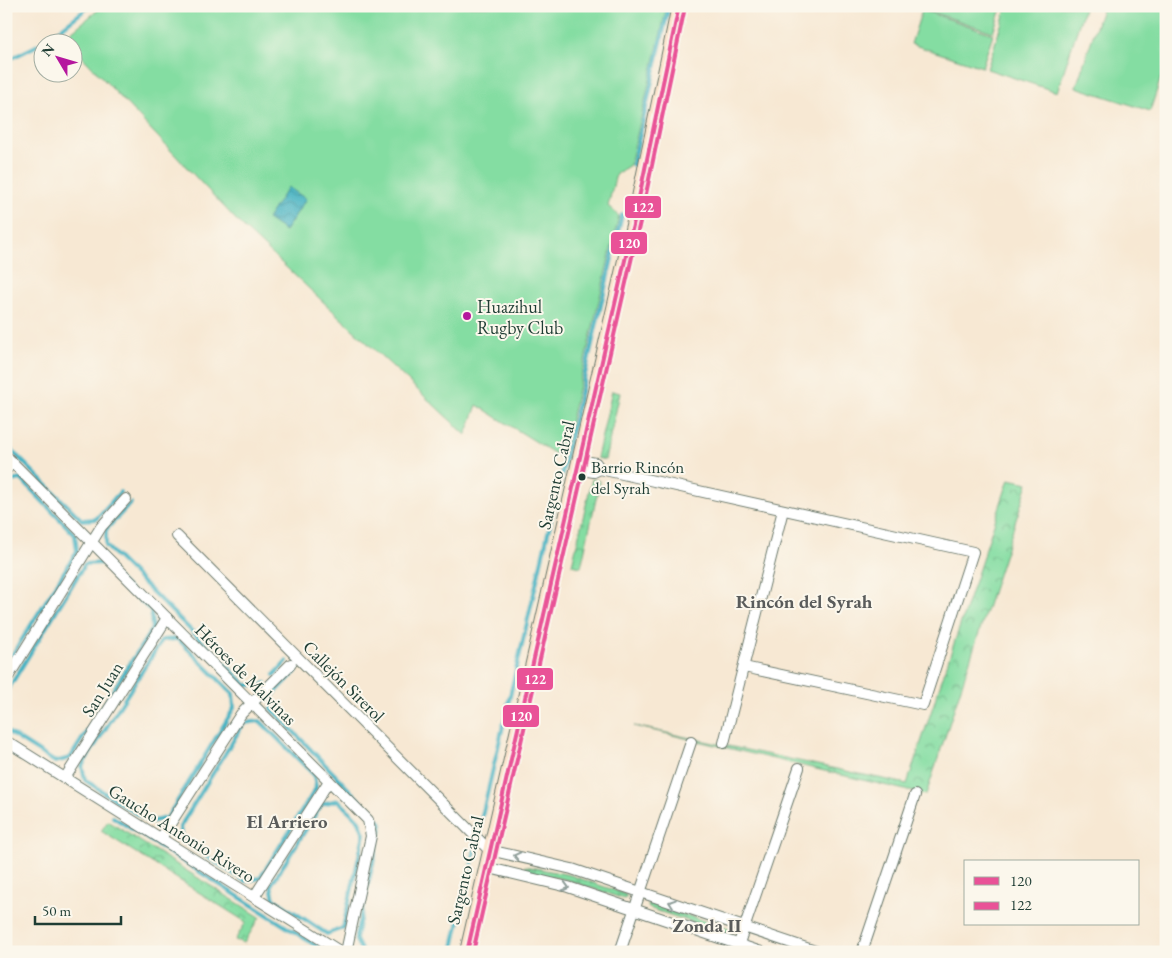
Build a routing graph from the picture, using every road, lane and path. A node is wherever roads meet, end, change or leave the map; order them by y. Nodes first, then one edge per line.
1 (679, 6) edge
2 (8, 463) edge
3 (577, 465) junction
4 (126, 499) dead end
5 (783, 510) junction
6 (177, 536) dead end
7 (92, 542) junction
8 (167, 618) junction
9 (292, 664) dead end
10 (744, 667) junction
11 (6, 680) edge
12 (252, 703) junction
13 (6, 741) edge
14 (691, 742) dead end
15 (724, 743) dead end
16 (798, 768) dead end
17 (65, 778) junction
18 (329, 781) junction
19 (915, 794) dead end
20 (161, 838) junction
21 (489, 850) junction
22 (485, 867) junction
23 (640, 892) junction
24 (254, 897) junction
25 (634, 909) junction
26 (745, 927) junction
27 (738, 948) edge
28 (341, 952) edge
29 (346, 952) edge
30 (466, 952) edge
31 (620, 952) edge
32 (761, 952) edge
33 (818, 952) edge
34 (862, 952) edge

1 - 3 main road, Sargento Cabral
2 - 7 street, Héroes de Malvinas
3 - 5 street
3 - 21 main road, Sargento Cabral
4 - 7 street
5 - 10 street
5 - 10 street
6 - 21 street, Callejón Sirerol
7 - 8 street, Héroes de Malvinas
7 - 11 street
8 - 12 street, Héroes de Malvinas
8 - 17 street, San Juan
9 - 12 street
10 - 15 street
12 - 18 street, Héroes de Malvinas
12 - 20 street
13 - 17 street, Gaucho Antonio Rivero
14 - 23 street
16 - 26 street
17 - 20 street, Gaucho Antonio Rivero
18 - 24 street
18 - 29 street, Héroes de Malvinas
19 - 34 street
20 - 24 street, Gaucho Antonio Rivero
21 - 22 main road, Sargento Cabral
23 -> 21 street
22 -> 25 street
22 - 30 main road, Sargento Cabral
23 - 25 street
26 -> 23 street
24 - 28 street, Gaucho Antonio Rivero
25 - 27 street
25 - 31 street
26 - 27 street
26 - 33 street
27 - 32 street

